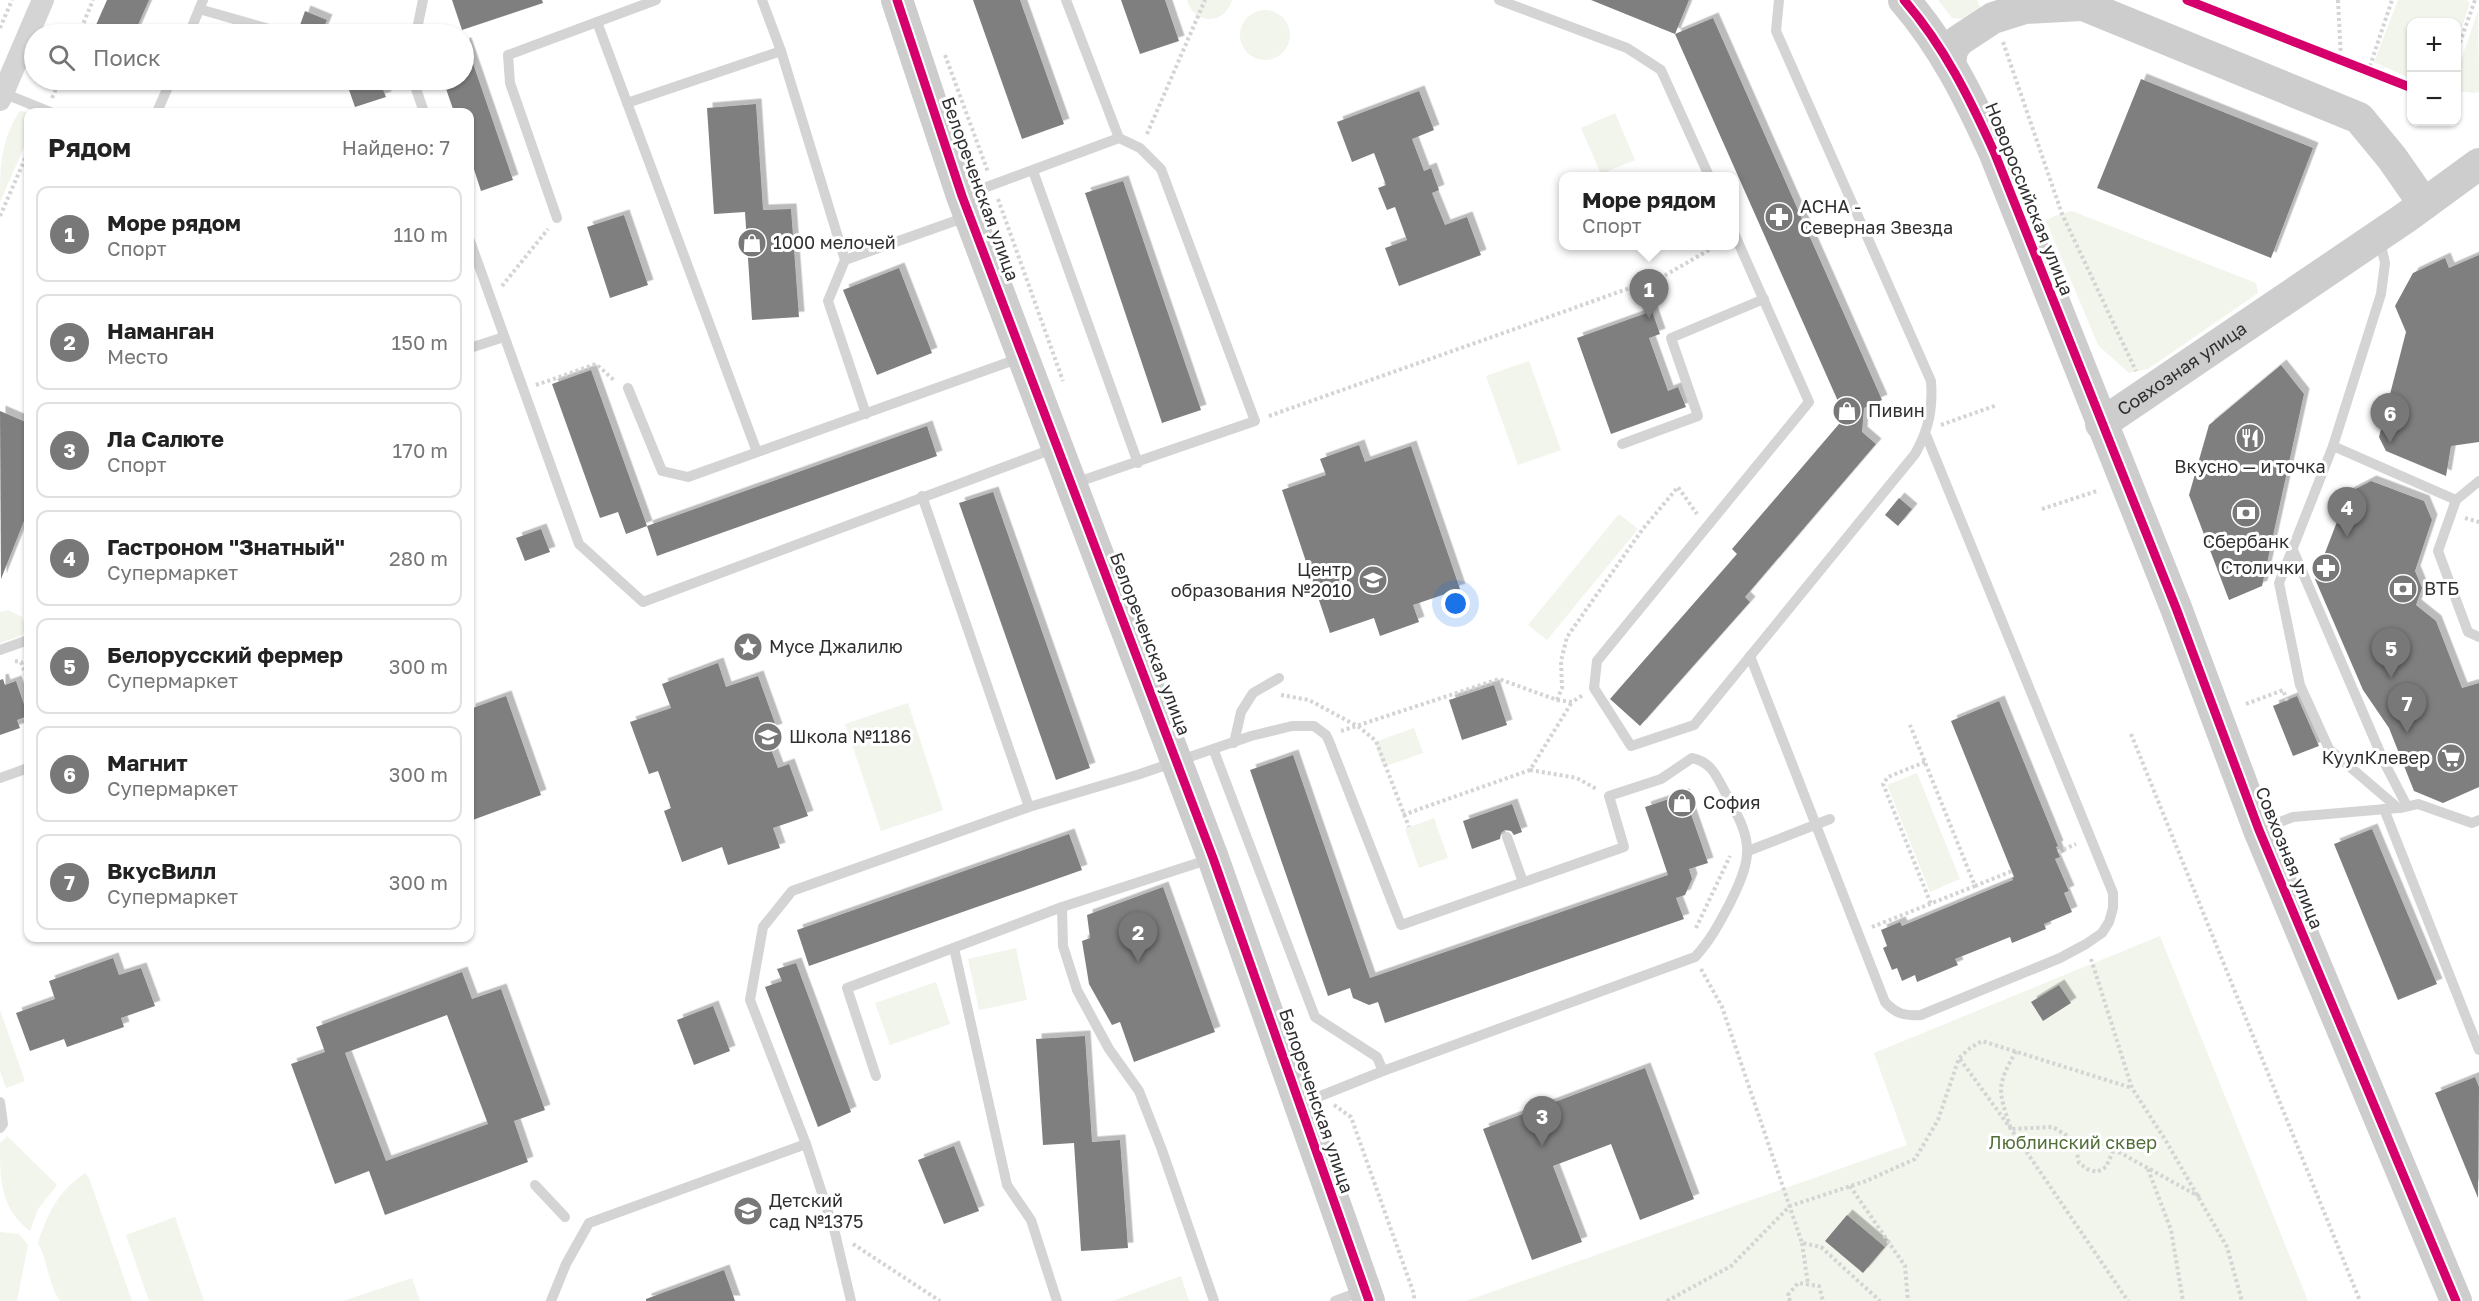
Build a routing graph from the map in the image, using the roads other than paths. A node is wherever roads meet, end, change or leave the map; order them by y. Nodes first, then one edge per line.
1 (43, 0) edge
2 (423, 0) edge
3 (656, 0) edge
4 (762, 0) edge
5 (897, 0) edge
6 (1066, 0) edge
7 (1499, 0) edge
8 (1779, 0) edge
9 (1904, 0) edge
10 (2076, 2) edge
11 (201, 5) edge
12 (597, 22) junction
13 (33, 24) edge
14 (193, 24) edge
15 (257, 24) edge
16 (418, 24) edge
17 (24, 45) edge
18 (781, 51) junction
19 (1950, 63) junction
20 (167, 90) edge
21 (416, 90) edge
22 (2, 97) edge
23 (627, 103) junction
24 (37, 108) edge
25 (159, 108) edge
26 (422, 108) edge
27 (1119, 138) junction
28 (2479, 164) edge
29 (1033, 171) junction
30 (1707, 172) edge
31 (2424, 204) junction
32 (966, 206) junction
33 (557, 218) road end
34 (2379, 236) junction
35 (1739, 244) edge
36 (474, 252) edge
37 (845, 260) junction
38 (1764, 299) junction
39 (504, 337) junction
40 (474, 347) edge
41 (1024, 357) junction
42 (628, 388) road end
43 (866, 414) junction
44 (2101, 424) junction
45 (1926, 435) junction
46 (1622, 444) dead end
47 (2333, 446) junction
48 (1058, 447) junction
49 (757, 452) junction
50 (1138, 463) junction
51 (2479, 481) edge
52 (1072, 484) junction
53 (922, 496) junction
54 (2456, 500) junction
55 (2293, 550) junction
56 (2479, 637) edge
57 (24, 645) edge
58 (0, 650) edge
59 (1750, 656) junction
60 (1279, 678) dead end
61 (1234, 743) junction
62 (1214, 751) junction
63 (1177, 762) junction
64 (24, 769) edge
65 (0, 778) edge
66 (1029, 807) junction
67 (2402, 807) junction
68 (2384, 809) junction
69 (1830, 819) dead end
70 (2479, 820) edge
71 (1815, 824) junction
72 (2259, 830) junction
73 (1507, 837) dead end
74 (1748, 851) junction
75 (1213, 858) junction
76 (1523, 882) junction
77 (1062, 907) junction
78 (954, 948) junction
79 (2479, 1050) edge
80 (1383, 1071) junction
81 (876, 1076) dead end
82 (0, 1102) edge
83 (1300, 1104) junction
84 (0, 1128) edge
85 (806, 1144) junction
86 (535, 1185) dead end
87 (565, 1217) dead end
88 (1367, 1295) edge
89 (551, 1301) edge
90 (851, 1301) edge
91 (1057, 1301) edge
92 (1214, 1301) edge
93 (1335, 1301) edge
94 (2456, 1301) edge

1 - 13 street
2 - 16 lane
3 - 12 lane
4 - 18 lane
5 - 32 street, Белореченская улица
6 - 27 lane
7 - 30 lane
8 - 45 lane
9 - 19 street, Новороссийская улица
10 - 19 street
10 - 31 street
11 - 14 lane
11 - 15 lane
12 - 23 lane
12 - 33 lane
17 - 22 street
18 - 23 lane
18 - 37 lane
19 - 44 street, Новороссийская улица
20 - 25 lane
21 - 26 lane
22 - 24 lane
23 - 49 lane
27 - 29 lane
27 - 50 lane
28 - 31 street, Совхозная улица
29 - 32 lane
29 - 50 lane
31 - 34 street, Совхозная улица
32 - 37 lane
32 - 41 street, Белореченская улица
34 - 44 street, Совхозная улица
34 - 47 lane
35 - 38 lane
36 - 39 lane
37 - 43 lane
38 - 46 lane
38 - 59 lane
39 - 40 lane
39 - 53 lane
41 - 43 lane
41 - 48 street, Белореченская улица
42 - 49 lane
43 - 49 lane
44 - 72 street, Совхозная улица
45 - 59 lane
45 - 71 lane
47 - 54 lane
47 - 55 lane
48 - 52 street, Белореченская улица
48 - 53 lane
50 - 52 lane
51 - 54 lane
52 - 63 street, Белореченская улица
53 - 66 lane
54 - 56 lane
55 - 67 lane
55 - 67 lane
57 - 58 lane
59 - 71 lane
60 - 61 lane
61 - 62 lane
61 - 76 lane
62 - 63 lane
62 - 80 lane
63 - 66 lane
63 - 75 street, Белореченская улица
64 - 65 lane
66 - 85 lane
67 - 68 lane
67 - 70 lane
68 - 72 lane
68 - 79 lane
69 - 71 lane
71 - 74 lane
72 - 94 street, Совхозная улица
73 - 76 lane
74 - 76 lane
74 - 80 lane
75 - 77 lane
75 - 83 street, Белореченская улица
77 - 78 lane
77 - 92 lane
78 - 81 lane
78 - 91 lane
80 - 83 lane
82 - 84 lane
83 - 88 street, Белореченская улица
85 - 89 lane
85 - 90 lane
86 - 87 lane
88 - 93 lane

